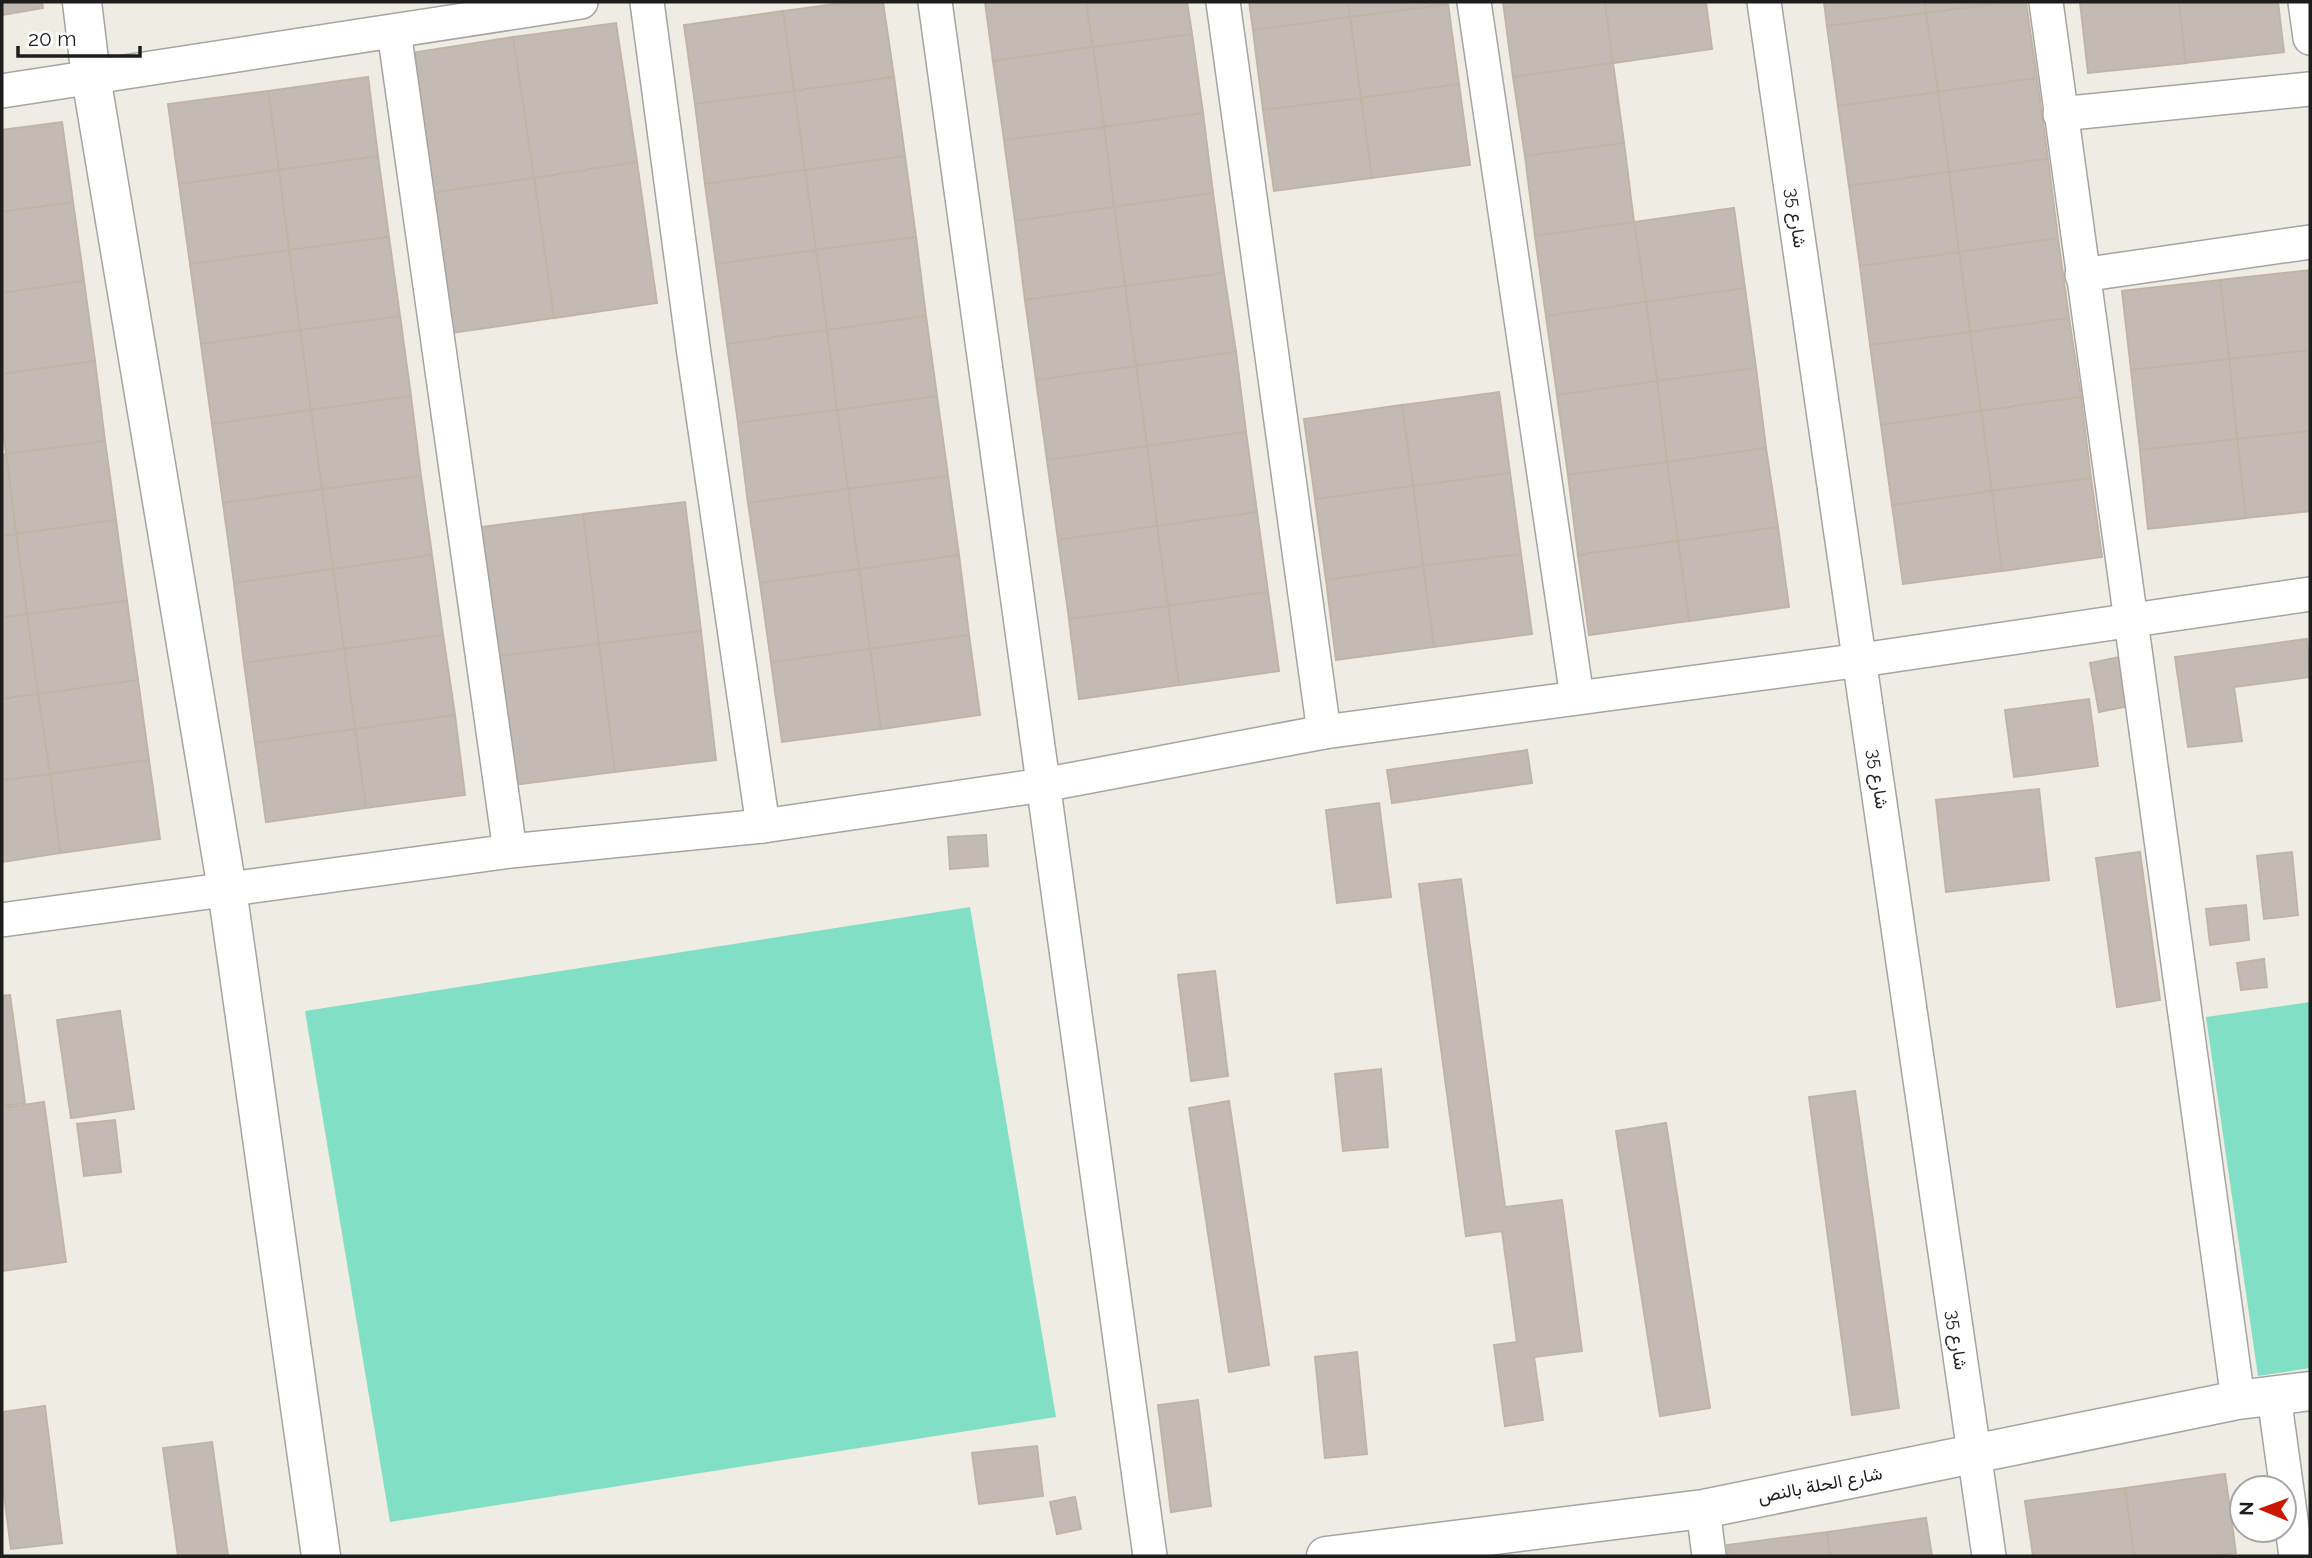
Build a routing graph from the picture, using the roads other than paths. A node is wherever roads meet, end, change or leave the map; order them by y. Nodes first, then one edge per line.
1 (82, 2) edge
2 (581, 2) edge
3 (647, 2) edge
4 (935, 2) edge
5 (1223, 2) edge
6 (1474, 2) edge
7 (1764, 2) edge
8 (2046, 2) edge
9 (2305, 2) edge
10 (426, 14) edge
11 (394, 32) junction
12 (2310, 38) edge
13 (92, 77) junction
14 (2310, 89) edge
15 (2, 91) edge
16 (2060, 114) junction
17 (2310, 242) edge
18 (2082, 275) junction
19 (2310, 594) edge
20 (2130, 619) junction
21 (1861, 660) junction
22 (1577, 697) junction
23 (1324, 732) junction
24 (1043, 785) junction
25 (763, 826) junction
26 (510, 851) junction
27 (227, 889) junction
28 (2, 920) edge
29 (2274, 1396) edge
30 (1973, 1454) junction
31 (1703, 1509) junction
32 (1451, 1548) edge
33 (321, 1556) edge
34 (1150, 1556) edge
35 (1326, 1556) edge
36 (1709, 1556) edge
37 (1989, 1556) edge
38 (2296, 1556) edge

1 - 13 street
2 - 10 street
3 - 25 street
4 - 24 street
5 - 23 street
6 - 22 street
7 - 21 street, شارع 35
8 - 16 street
9 - 12 street
10 - 11 street
11 - 13 street
11 - 26 street
13 - 15 street
13 - 27 street
14 - 16 street
16 - 18 street
17 - 18 street
18 - 20 street
19 - 20 street
20 - 21 street
20 - 29 street
21 - 22 street
21 - 30 street, شارع 35
22 - 23 street
23 - 24 street
24 - 25 street
24 - 34 street
25 - 26 street
26 - 27 street
27 - 28 street
27 - 33 street
29 - 30 street, شارع الحلة بالنص
29 - 38 street
30 - 31 street, شارع الحلة بالنص
30 - 37 street, شارع 35
31 - 32 street, شارع الحلة بالنص
31 - 36 street
32 - 35 street, شارع الحلة بالنص

